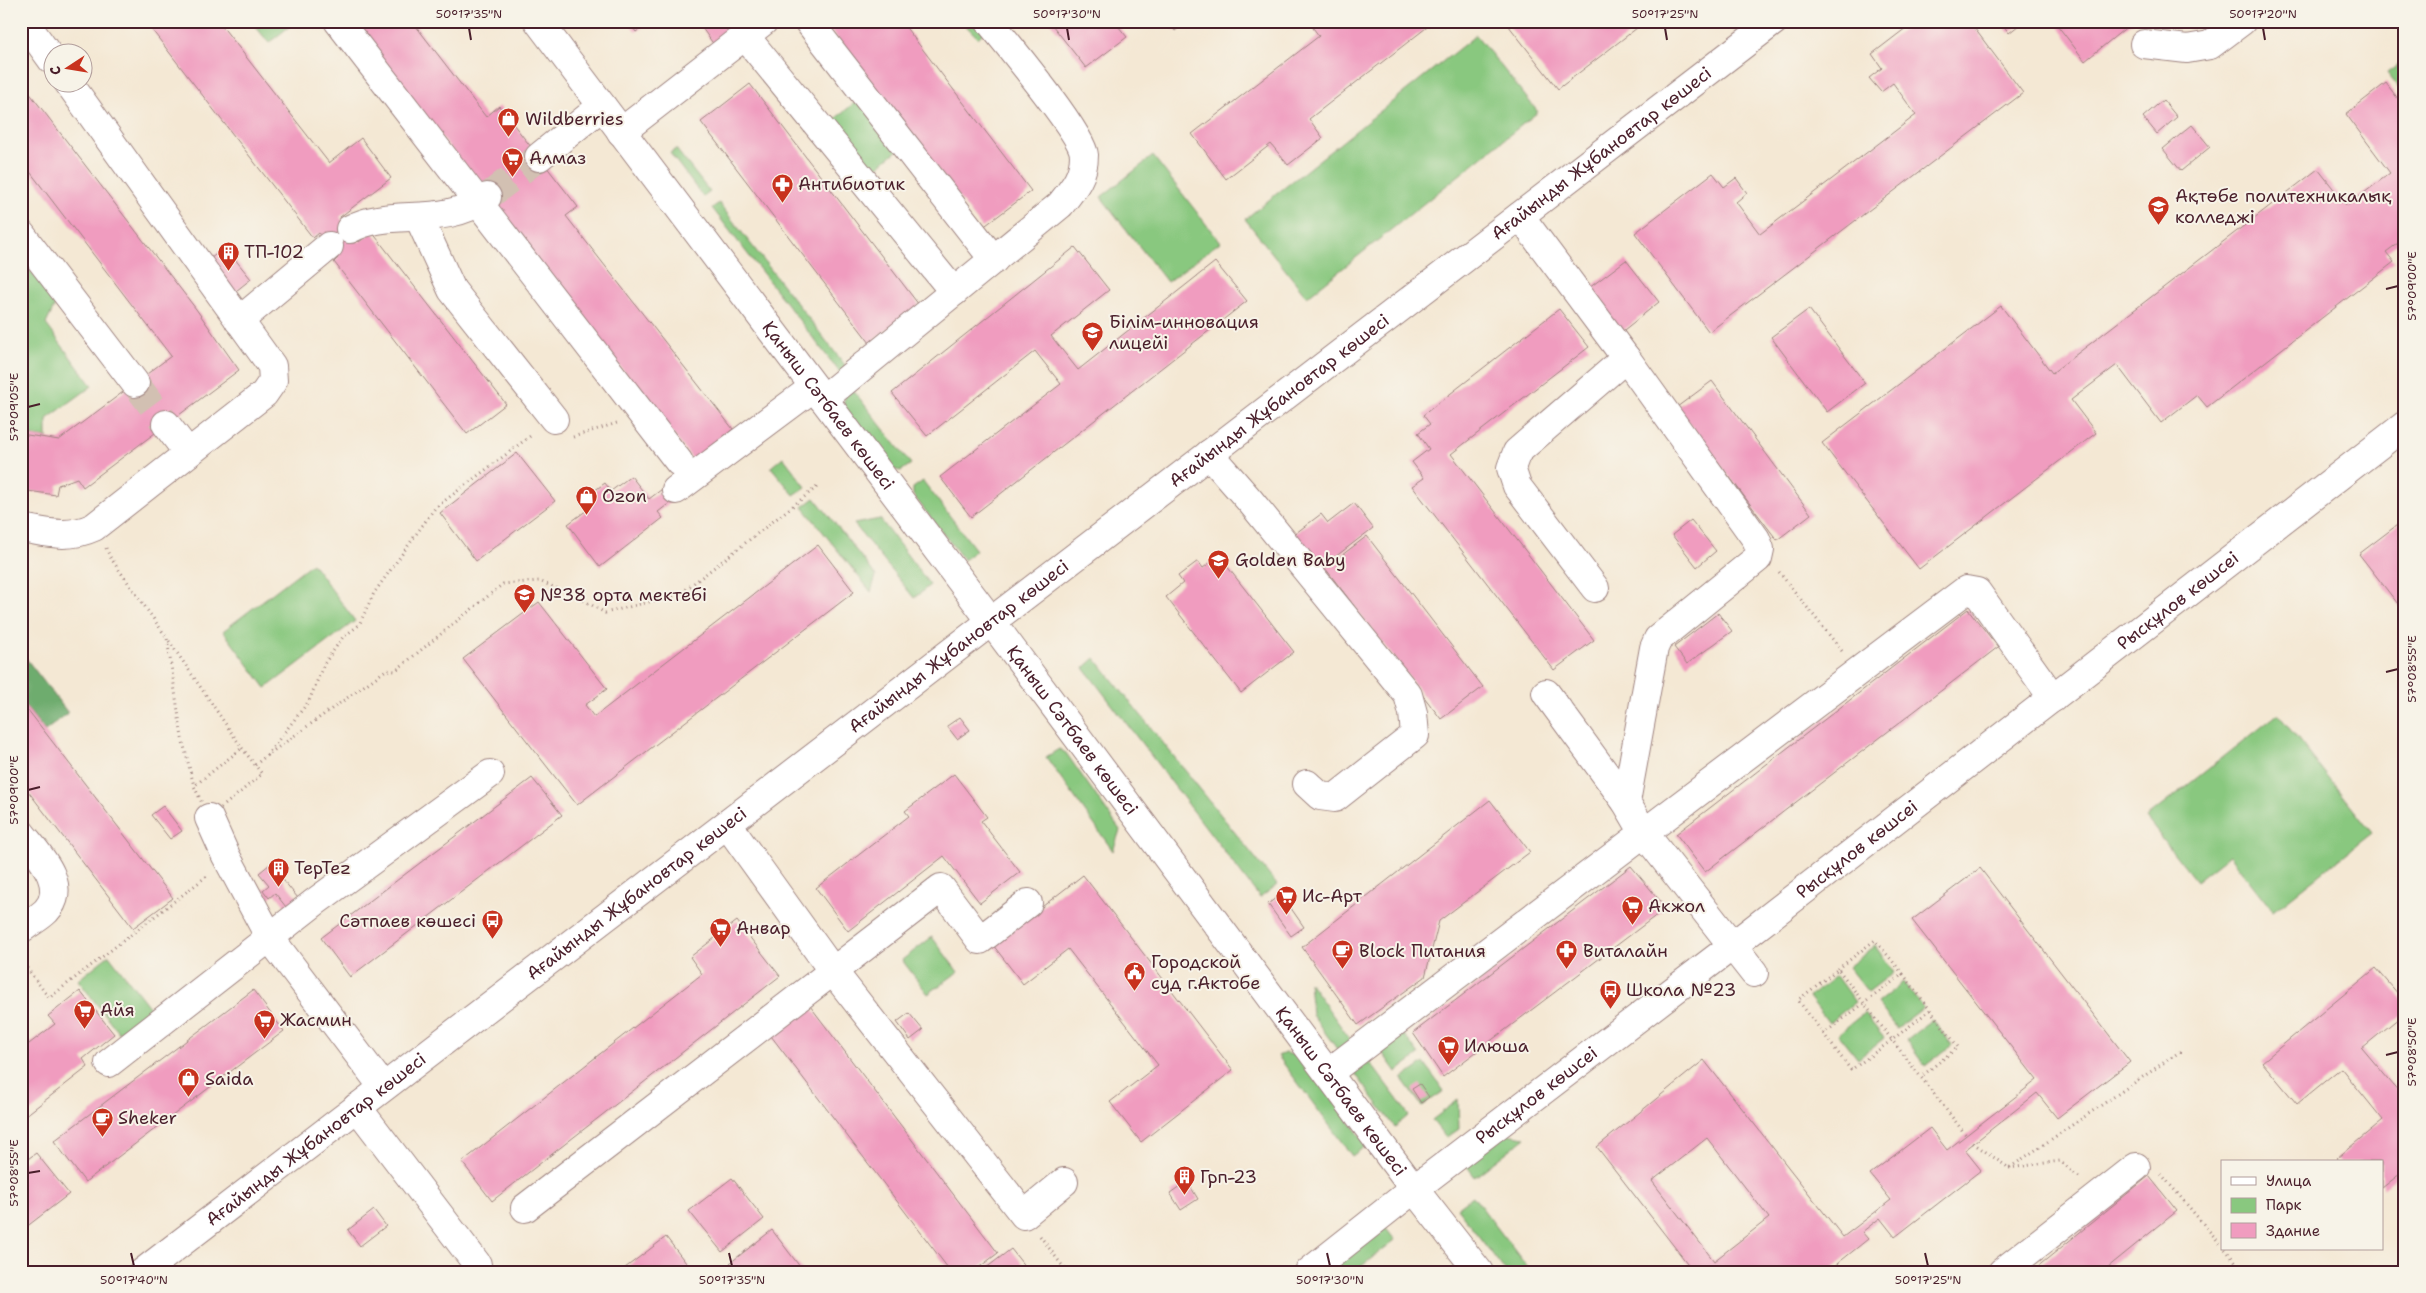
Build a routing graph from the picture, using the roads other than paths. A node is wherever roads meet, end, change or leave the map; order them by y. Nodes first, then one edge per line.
1 (338, 21) edge
2 (538, 21) edge
3 (808, 21) edge
4 (989, 21) edge
5 (1774, 21) edge
6 (2242, 21) edge
7 (23, 22) edge
8 (754, 29) edge
9 (2144, 44) dead end
10 (42, 47) edge
11 (75, 92) edge
12 (602, 106) junction
13 (621, 132) junction
14 (539, 157) tunnel mouth
15 (482, 200) junction
16 (1520, 216) junction
17 (419, 218) junction
18 (21, 234) edge
19 (994, 260) junction
20 (954, 292) junction
21 (239, 320) junction
22 (1626, 358) junction
23 (135, 383) tunnel mouth
24 (819, 393) junction
25 (166, 424) tunnel mouth
26 (2405, 425) edge
27 (553, 431) road end
28 (188, 453) junction
29 (1208, 454) junction
30 (679, 462) dead end
31 (676, 490) dead end
32 (21, 528) edge
33 (1595, 588) dead end
34 (991, 621) junction
35 (1546, 693) dead end
36 (2052, 698) junction
37 (490, 774) dead end
38 (1307, 784) dead end
39 (1626, 802) junction
40 (209, 818) road end
41 (726, 824) junction
42 (21, 833) edge
43 (1644, 833) junction
44 (1028, 903) dead end
45 (21, 930) edge
46 (270, 938) junction
47 (1732, 946) junction
48 (832, 970) junction
49 (1754, 972) dead end
50 (109, 1063) dead end
51 (1328, 1073) junction
52 (383, 1087) junction
53 (357, 1107) junction
54 (2136, 1167) dead end
55 (1064, 1182) dead end
56 (1414, 1189) junction
57 (525, 1208) dead end
58 (477, 1264) dead end
59 (143, 1272) edge
60 (1309, 1272) edge
61 (1480, 1272) edge
62 (2002, 1272) edge

1 - 15 street
2 - 12 street, Қаныш Сәтбаев көшесі
3 - 19 street
4 - 19 street
5 - 16 street, Ағайынды Жұбановтар көшесі
6 - 9 street
7 - 10 street
8 - 13 street
8 - 20 street
11 - 21 street
12 - 13 street, Қаныш Сәтбаев көшесі
12 - 14 street
13 - 24 street, Қаныш Сәтбаев көшесі
15 - 17 street
15 - 30 street
16 - 22 street
16 - 29 street, Ағайынды Жұбановтар көшесі
17 - 21 street
17 - 27 street
18 - 23 street
19 - 20 street
20 - 24 street
21 - 28 street
22 - 33 street
22 - 39 street
24 - 31 street
24 - 34 street, Қаныш Сәтбаев көшесі
25 - 28 street
26 - 36 street, Рысқұлов көшсеі
28 - 32 street
29 - 34 street, Ағайынды Жұбановтар көшесі
29 - 38 street
34 - 41 street, Ағайынды Жұбановтар көшесі
34 - 51 street, Қаныш Сәтбаев көшесі
35 - 39 street
36 - 43 street
36 - 47 street, Рысқұлов көшсеі
37 - 46 street
39 - 43 street
40 - 46 street
41 - 48 street
41 - 52 street, Ағайынды Жұбановтар көшесі
42 - 45 street
43 - 47 street
43 - 51 street
44 - 48 street
46 - 50 street
46 - 52 street
47 - 49 street
47 - 56 street, Рысқұлов көшсеі
48 - 55 street
48 - 57 street
51 - 56 street, Қаныш Сәтбаев көшесі
52 - 53 street, Ағайынды Жұбановтар көшесі
53 - 58 street
53 - 59 street, Ағайынды Жұбановтар көшесі
54 - 62 street
56 - 60 street, Рысқұлов көшсеі
56 - 61 street, Қаныш Сәтбаев көшесі

